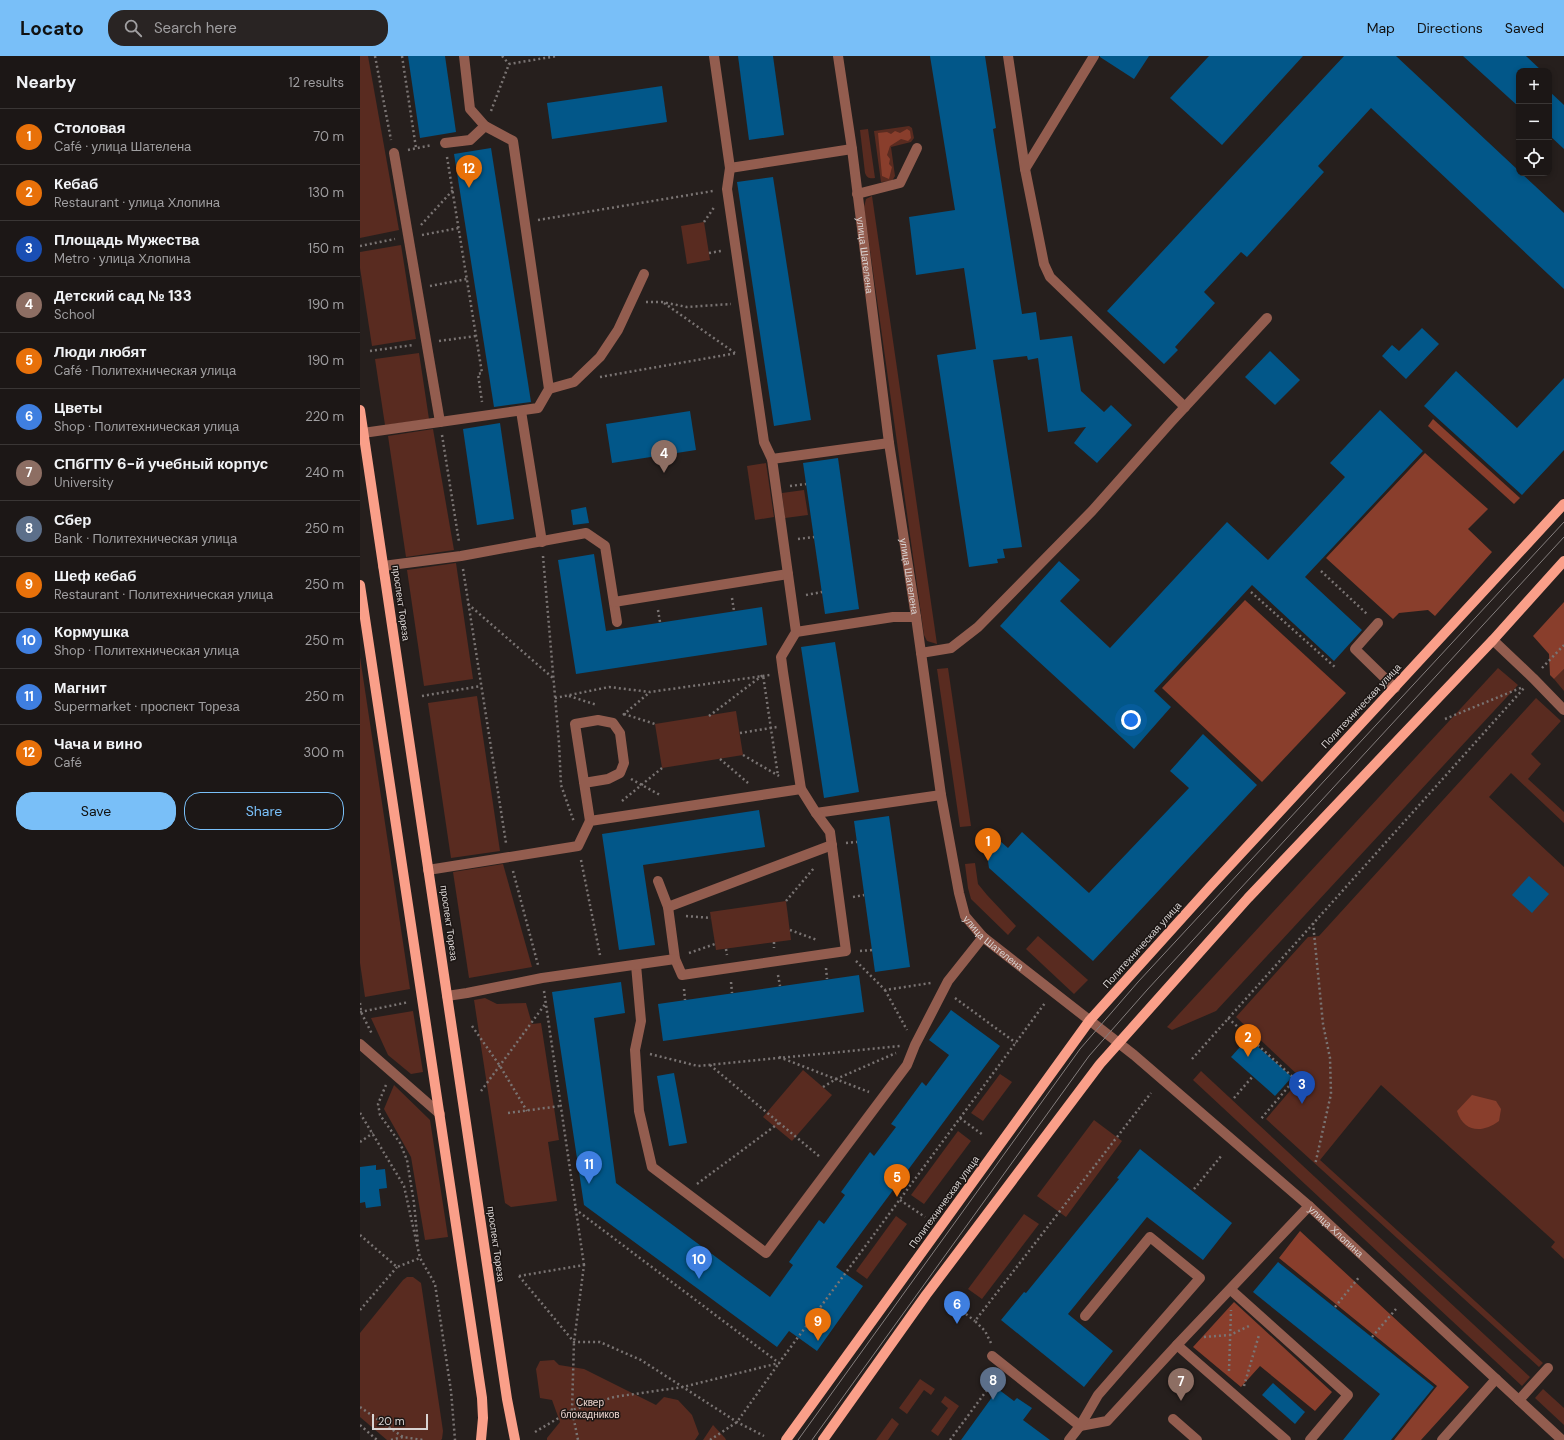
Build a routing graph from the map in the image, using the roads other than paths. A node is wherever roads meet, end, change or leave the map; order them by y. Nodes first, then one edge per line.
1 (464, 56) edge
2 (714, 56) edge
3 (838, 56) edge
4 (1008, 56) edge
5 (1094, 56) edge
6 (485, 126) junction
7 (445, 144) road end
8 (918, 148) dead end
9 (852, 149) junction
10 (394, 152) road end
11 (730, 168) junction
12 (1025, 169) junction
13 (857, 194) junction
14 (644, 274) dead end
15 (1267, 318) dead end
16 (549, 389) junction
17 (1185, 407) junction
18 (360, 410) edge
19 (521, 411) junction
20 (440, 422) junction
21 (363, 433) junction
22 (889, 443) junction
23 (772, 459) junction
24 (1564, 504) edge
25 (542, 542) junction
26 (1564, 561) edge
27 (383, 566) junction
28 (788, 574) junction
29 (360, 585) edge
30 (614, 602) junction
31 (916, 617) junction
32 (617, 622) dead end
33 (1378, 623) road end
34 (796, 632) junction
35 (1493, 640) junction
36 (921, 654) junction
37 (1395, 688) junction
38 (1564, 710) edge
39 (584, 783) junction
40 (801, 789) junction
41 (941, 795) junction
42 (816, 813) junction
43 (595, 821) junction
44 (832, 846) junction
45 (428, 870) junction
46 (658, 881) dead end
47 (669, 911) junction
48 (983, 937) junction
49 (675, 959) junction
50 (636, 964) junction
51 (447, 996) junction
52 (1090, 1020) junction
53 (1103, 1030) joint
54 (1119, 1043) junction
55 (360, 1044) edge
56 (440, 1114) junction
57 (1309, 1206) junction
58 (1231, 1290) junction
59 (1085, 1316) dead end
60 (1181, 1341) junction
61 (992, 1356) road end
62 (1548, 1368) dead end
63 (1496, 1379) junction
64 (1519, 1400) junction
65 (1173, 1419) dead end
66 (1080, 1426) junction
67 (481, 1440) edge
68 (515, 1440) edge
69 (786, 1440) edge
70 (823, 1440) edge
71 (1069, 1440) edge
72 (1196, 1440) edge
73 (1286, 1440) edge
74 (1310, 1440) edge
75 (1442, 1440) edge
76 (1562, 1440) edge

1 - 6 street
2 - 11 street
3 - 9 street, улица Шателена
4 - 12 street
5 - 12 street
6 - 7 street
6 - 16 street
8 - 13 street
9 - 11 street
9 - 13 street, улица Шателена
10 - 20 street
11 - 23 street
12 - 17 street
13 - 22 street, улица Шателена
14 - 16 street
15 - 17 street
16 - 19 street
17 - 36 street
18 - 21 main road, проспект Тореза
19 - 20 street
19 - 25 street
20 - 21 street
21 - 27 main road, проспект Тореза
22 - 23 street
22 - 31 street, улица Шателена
23 - 28 street
24 - 37 main road, Политехническая улица
25 - 27 street
25 - 30 street
26 - 35 main road
27 - 45 main road, проспект Тореза
28 - 30 street
28 - 34 street
29 - 56 main road
30 - 32 street
31 - 34 street
31 - 36 street, улица Шателена
33 - 37 street
34 - 40 street
35 - 38 street
35 - 54 main road
36 - 41 street, улица Шателена
37 - 52 main road, Политехническая улица
39 - 39 street
39 - 43 street
40 - 42 street
40 - 43 street
41 - 42 street
41 - 48 street, улица Шателена
42 - 44 street
43 - 45 street
44 - 47 street
44 - 49 street
45 - 51 main road, проспект Тореза
46 - 47 street
47 - 49 street
48 - 50 street
48 - 52 street, улица Шателена
49 - 50 street
50 - 51 street
51 - 68 main road, проспект Тореза
52 - 53 street, улица Шателена
52 - 69 main road, Политехническая улица
53 - 54 street, улица Хлопина
54 - 57 street, улица Хлопина
54 - 70 main road
55 - 56 street
56 - 67 main road
57 - 58 street
57 - 63 street, улица Хлопина
58 - 60 street
58 - 74 street
59 - 66 street
60 - 66 street
60 - 73 street
61 - 66 street
62 - 64 street
63 - 64 street, улица Хлопина
63 - 75 street
64 - 76 street, улица Хлопина
65 - 72 street
66 - 71 street

